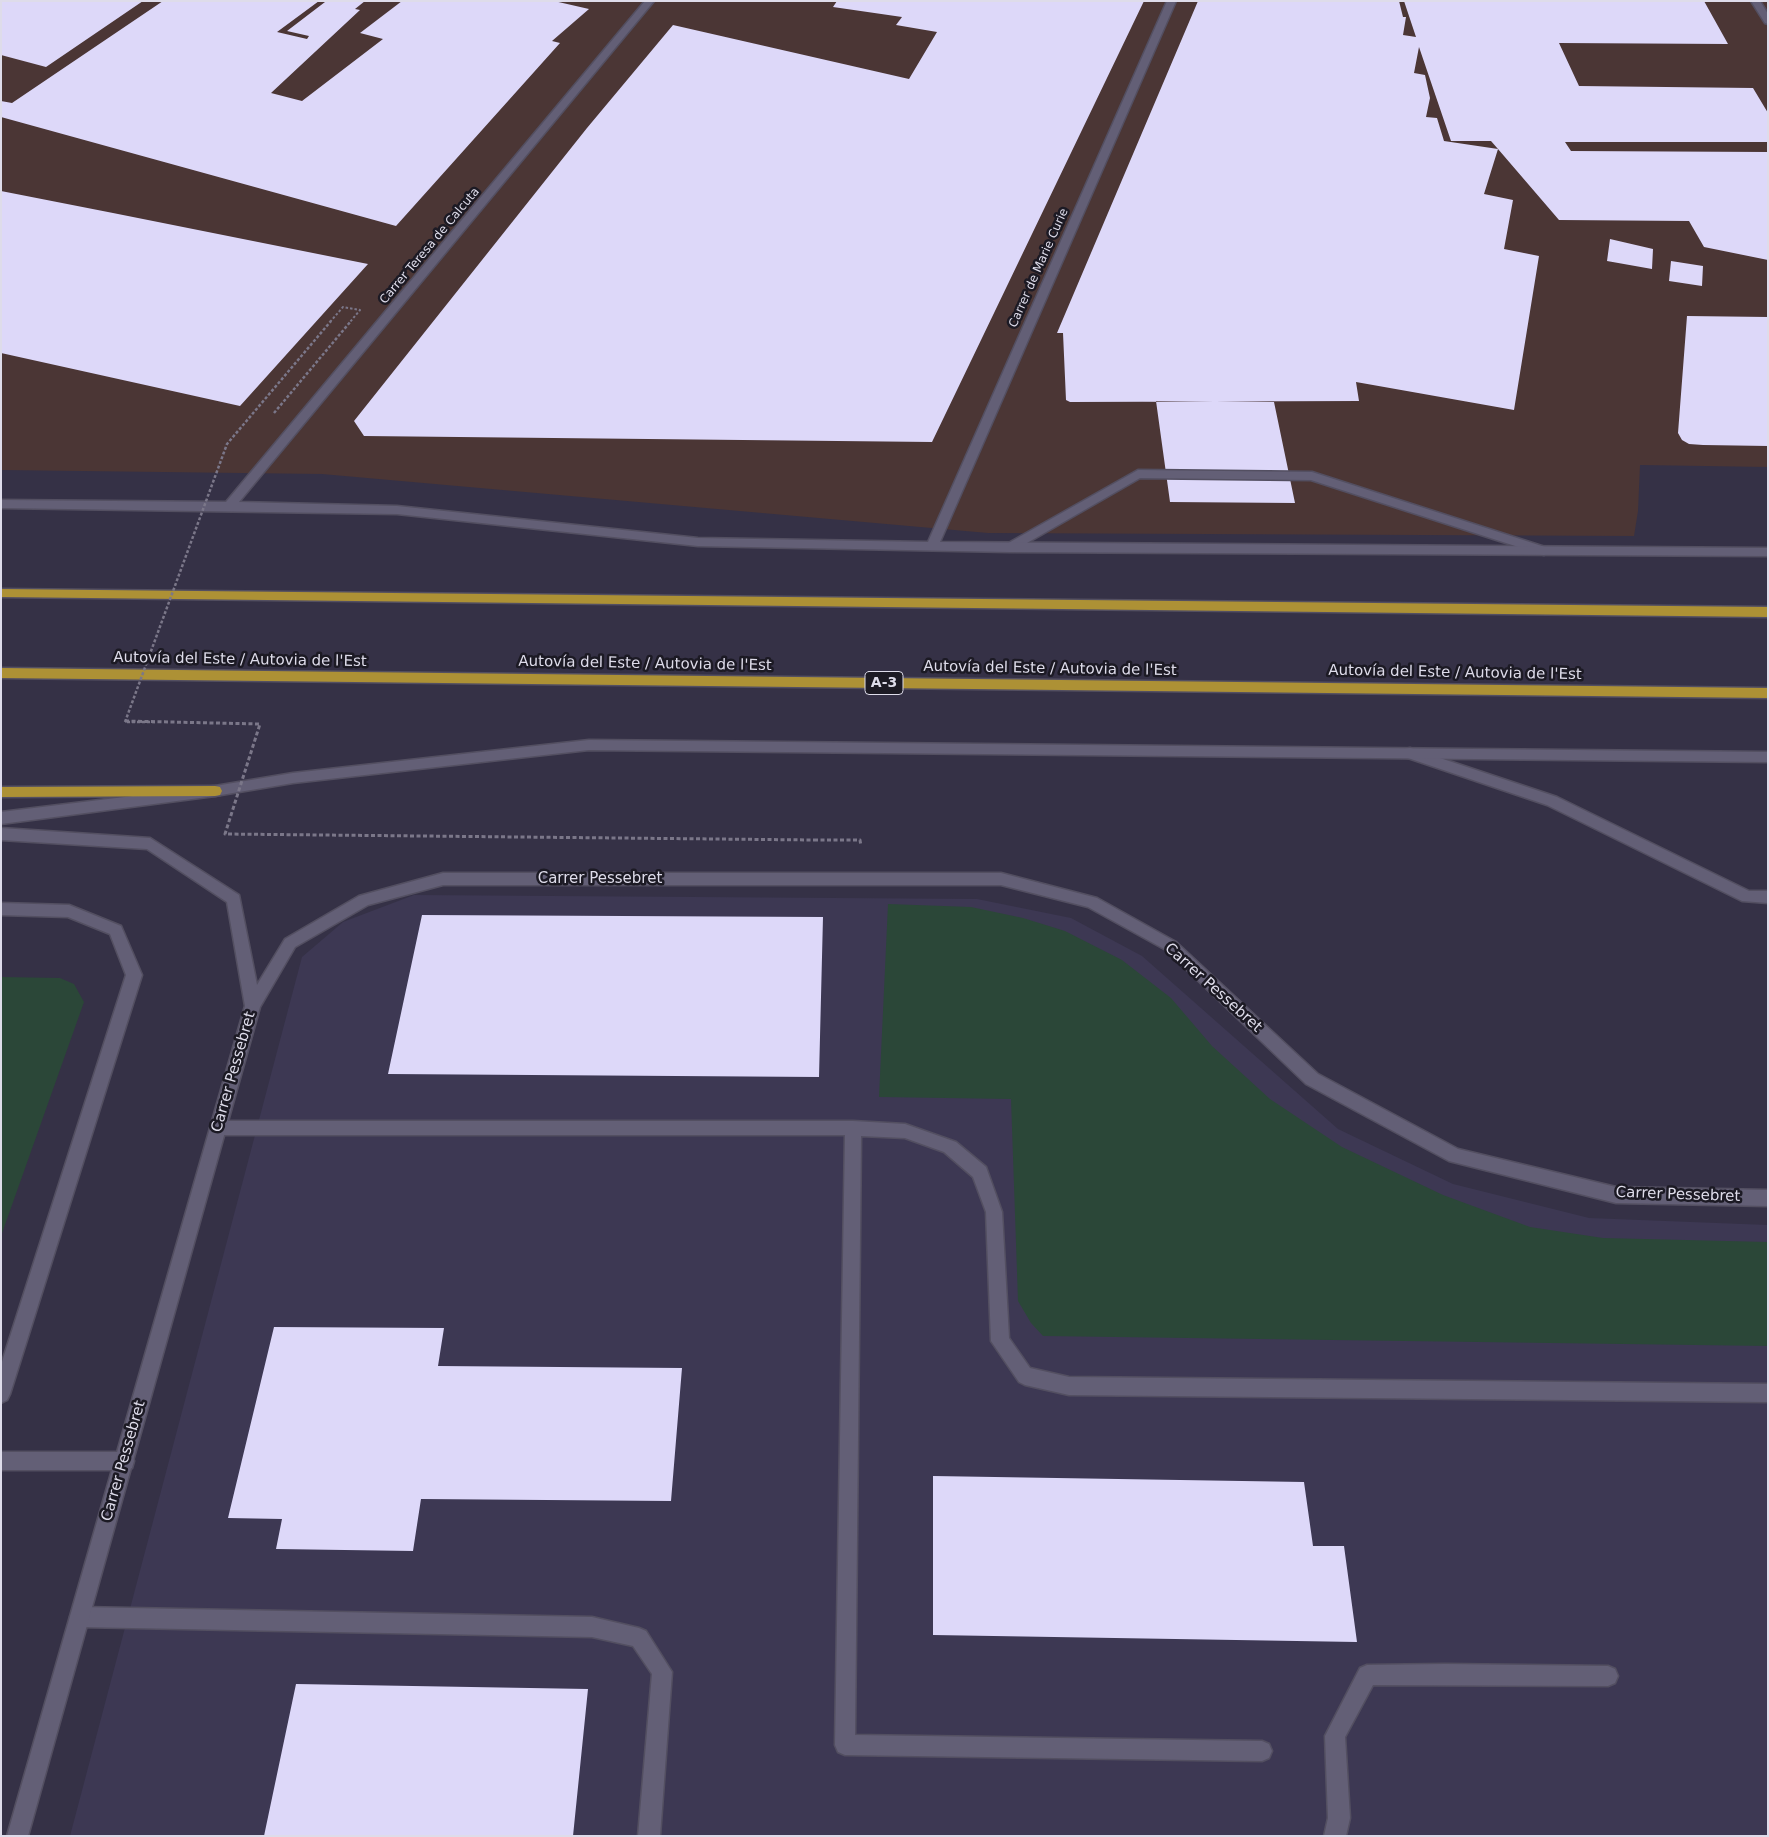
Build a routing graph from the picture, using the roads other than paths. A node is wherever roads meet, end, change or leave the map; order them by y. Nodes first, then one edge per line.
1 (650, 1) edge
2 (1172, 1) edge
3 (1755, 1) edge
4 (1768, 21) edge
5 (1, 504) edge
6 (229, 506) junction
7 (932, 547) junction
8 (1009, 548) junction
9 (1544, 551) junction
10 (1768, 552) edge
11 (1, 593) edge
12 (1768, 612) edge
13 (1, 673) edge
14 (1768, 693) edge
15 (1410, 754) junction
16 (1768, 757) edge
17 (215, 791) junction
18 (1, 792) edge
19 (1, 818) edge
20 (1, 834) edge
21 (1768, 897) edge
22 (1, 910) edge
23 (253, 1006) junction
24 (218, 1128) junction
25 (853, 1128) junction
26 (1768, 1198) edge
27 (1768, 1393) edge
28 (1, 1394) edge
29 (1, 1461) edge
30 (125, 1461) junction
31 (80, 1617) junction
32 (1608, 1676) dead end
33 (1262, 1751) dead end
34 (17, 1836) edge
35 (649, 1836) edge
36 (1335, 1836) edge

1 - 6 street, Carrer Teresa de Calcuta
2 - 7 street, Carrer de Marie Curie
3 - 4 street
5 - 6 street
6 - 7 street
7 - 8 street
8 - 9 street
8 - 9 street
9 - 10 street
11 - 12 highway
13 - 14 highway, Autovía del Este / Autovia de l'Est / A-3
15 - 16 street
15 - 17 street
15 - 21 street
17 - 18 highway
17 - 19 street
20 - 23 street
22 - 28 street
23 - 24 street, Carrer Pessebret
23 - 26 street, Carrer Pessebret
24 - 25 street
24 - 30 street, Carrer Pessebret
25 - 27 street
25 - 33 street
29 - 30 street
30 - 31 street, Carrer Pessebret
31 - 34 street, Carrer Pessebret
31 - 35 street
32 - 36 street

